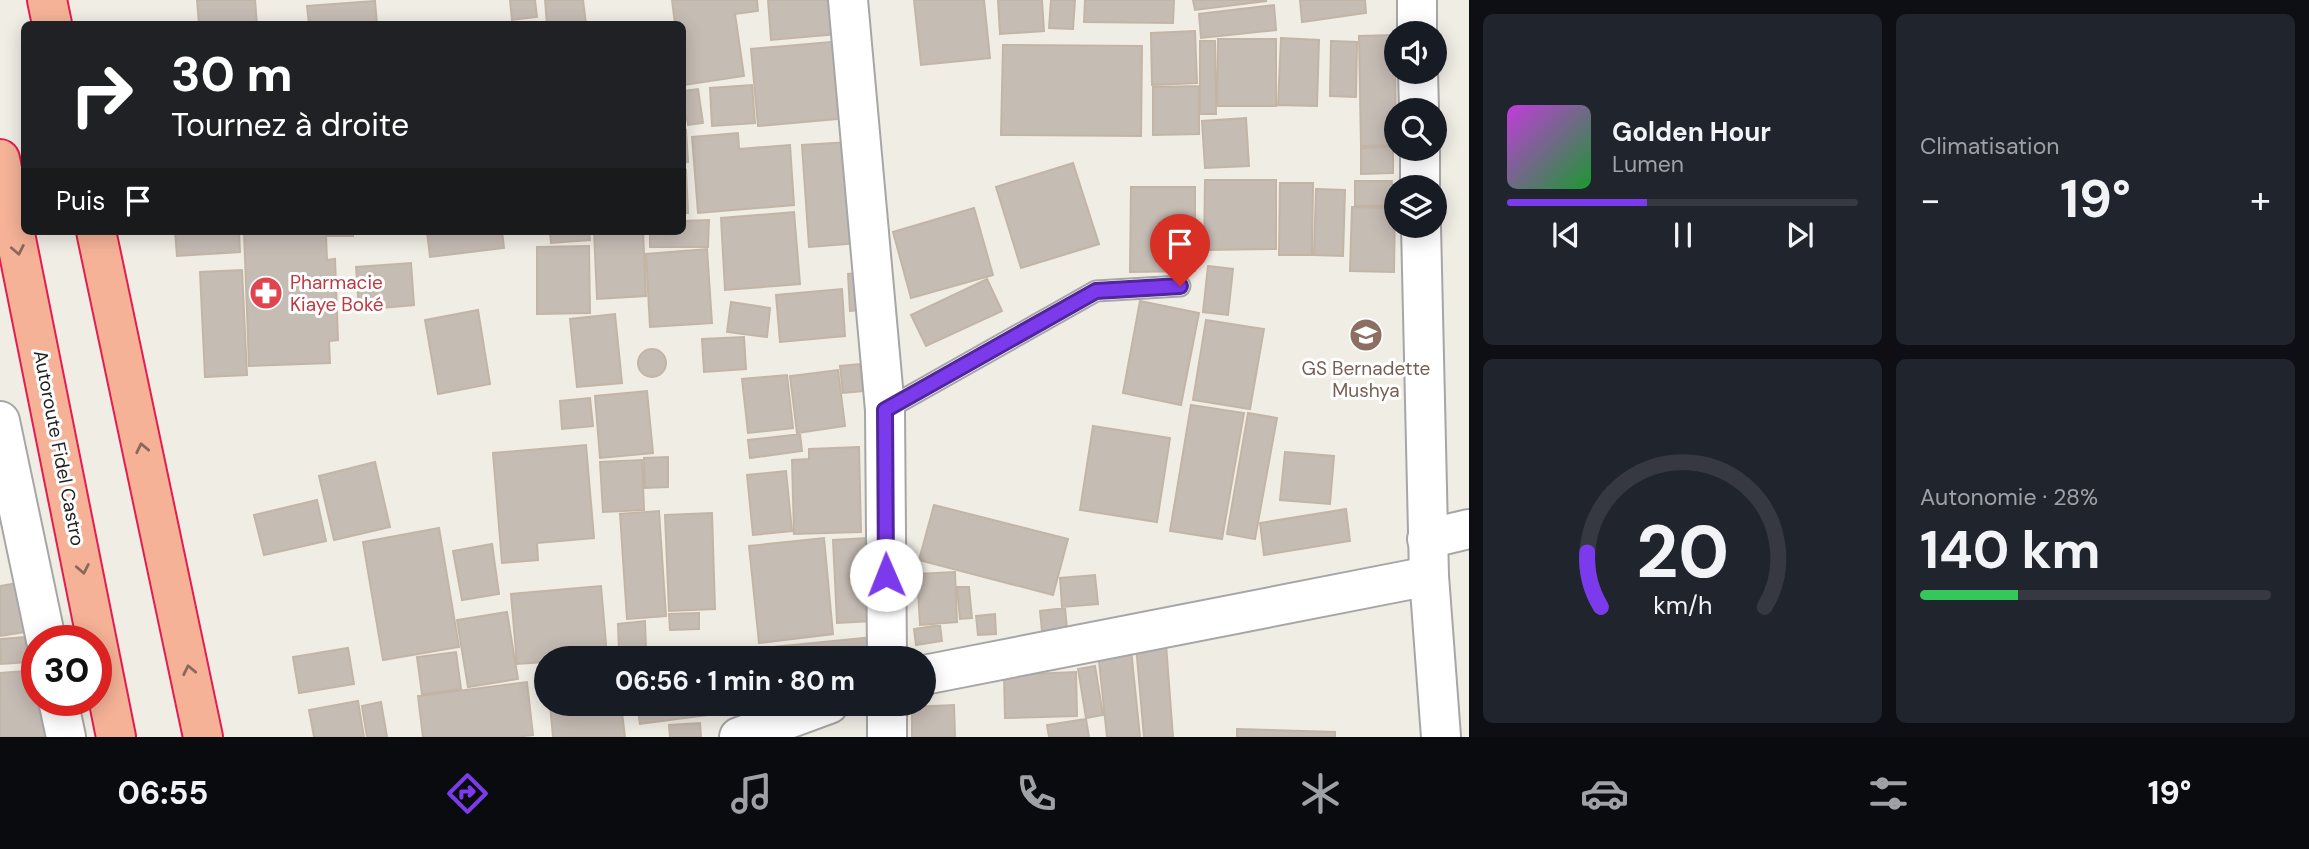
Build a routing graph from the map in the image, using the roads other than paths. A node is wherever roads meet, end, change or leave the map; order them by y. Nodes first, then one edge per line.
1 (47, 0) edge
2 (848, 0) edge
3 (1417, 0) edge
4 (51, 21) edge
5 (1418, 21) edge
6 (0, 159) edge
7 (97, 235) edge
8 (1421, 238) edge
9 (1180, 286) dead end
10 (885, 410) junction
11 (0, 421) edge
12 (72, 511) junction
13 (21, 520) junction
14 (1469, 529) edge
15 (1427, 539) junction
16 (1429, 576) junction
17 (43, 625) edge
18 (887, 646) edge
19 (936, 673) edge
20 (61, 716) edge
21 (796, 716) edge
22 (887, 716) edge
23 (66, 737) edge
24 (116, 737) edge
25 (203, 737) edge
26 (739, 737) edge
27 (887, 737) edge
28 (1441, 737) edge

1 - 4 highway
2 - 10 street
3 - 5 street
6 -> 12 highway, Autoroute Fidel Castro
25 -> 7 highway
8 - 15 street
9 - 10 lane
10 - 18 street
11 - 13 street
12 - 13 street
12 -> 24 highway, Autoroute Fidel Castro
13 - 17 street
14 - 15 street
15 - 16 street
16 - 19 street
16 - 28 street
20 - 23 street
21 - 26 street
22 - 27 street

